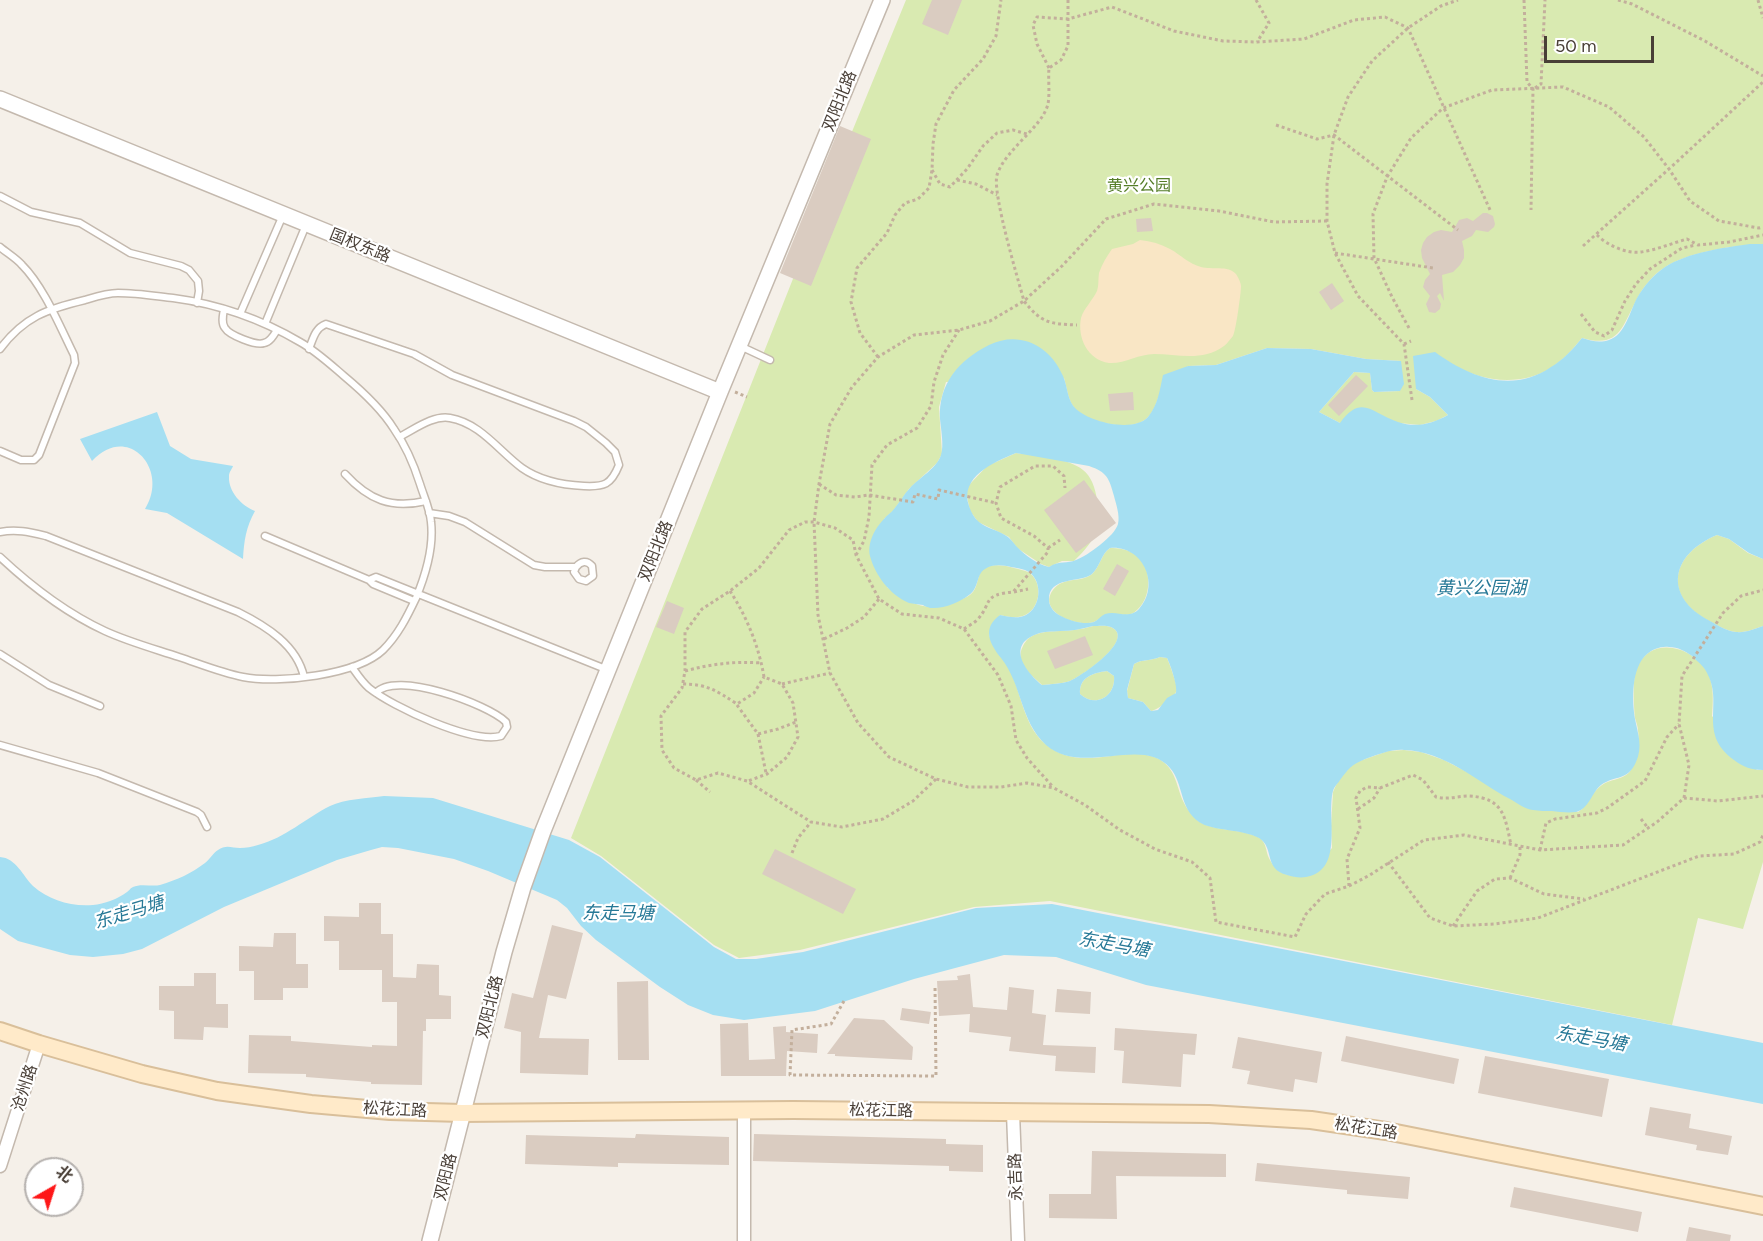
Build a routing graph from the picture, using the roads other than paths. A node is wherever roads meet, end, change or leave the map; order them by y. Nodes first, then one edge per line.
1 (882, 0) edge
2 (0, 99) edge
3 (0, 196) edge
4 (283, 214) junction
5 (306, 224) junction
6 (0, 247) edge
7 (197, 303) junction
8 (52, 309) junction
9 (224, 309) junction
10 (240, 314) junction
11 (265, 324) junction
12 (277, 330) junction
13 (739, 346) junction
14 (0, 349) edge
15 (309, 349) junction
16 (770, 360) dead end
17 (720, 392) junction
18 (399, 437) junction
19 (0, 451) edge
20 (345, 474) dead end
21 (426, 501) junction
22 (429, 513) junction
23 (0, 532) edge
24 (265, 536) dead end
25 (0, 557) edge
26 (576, 567) dead end
27 (369, 580) junction
28 (418, 593) junction
29 (414, 601) junction
30 (0, 654) edge
31 (352, 667) junction
32 (609, 670) junction
33 (304, 677) junction
34 (376, 693) junction
35 (100, 706) dead end
36 (0, 745) edge
37 (207, 827) dead end
38 (0, 1031) edge
39 (39, 1044) junction
40 (744, 1110) junction
41 (462, 1113) junction
42 (1013, 1113) junction
43 (0, 1166) edge
44 (1763, 1206) edge
45 (430, 1241) edge
46 (744, 1241) edge
47 (1018, 1241) edge

1 - 13 street, 双阳北路
2 - 4 street, 国权东路
3 - 7 lane
4 - 5 street, 国权东路
4 - 10 lane
5 - 11 lane
5 - 17 street, 国权东路
6 - 8 lane
7 - 8 lane
7 - 9 lane
8 - 14 lane
8 - 19 lane
9 - 10 lane
9 - 12 lane
10 - 11 lane
11 - 12 lane
12 - 15 lane
13 - 16 lane
13 - 17 street, 双阳北路
15 - 18 lane
15 - 18 lane
17 - 32 street, 双阳北路
18 - 21 lane
20 - 21 lane
21 - 22 lane
22 - 26 lane
22 - 28 lane
23 - 33 lane
24 - 27 lane
25 - 33 lane
27 - 28 lane
27 - 29 lane
28 - 29 lane
28 - 32 lane
29 - 31 lane
30 - 35 lane
31 - 33 lane
31 - 34 lane
32 - 41 street, 双阳北路
34 - 34 lane
36 - 37 lane
38 - 39 main road, 松花江路
39 - 41 main road, 松花江路
39 - 43 street, 沧州路
40 - 41 main road, 松花江路
40 - 42 main road, 松花江路
40 - 46 street
41 - 45 street, 双阳路
42 - 44 main road, 松花江路
42 - 47 street, 永吉路

